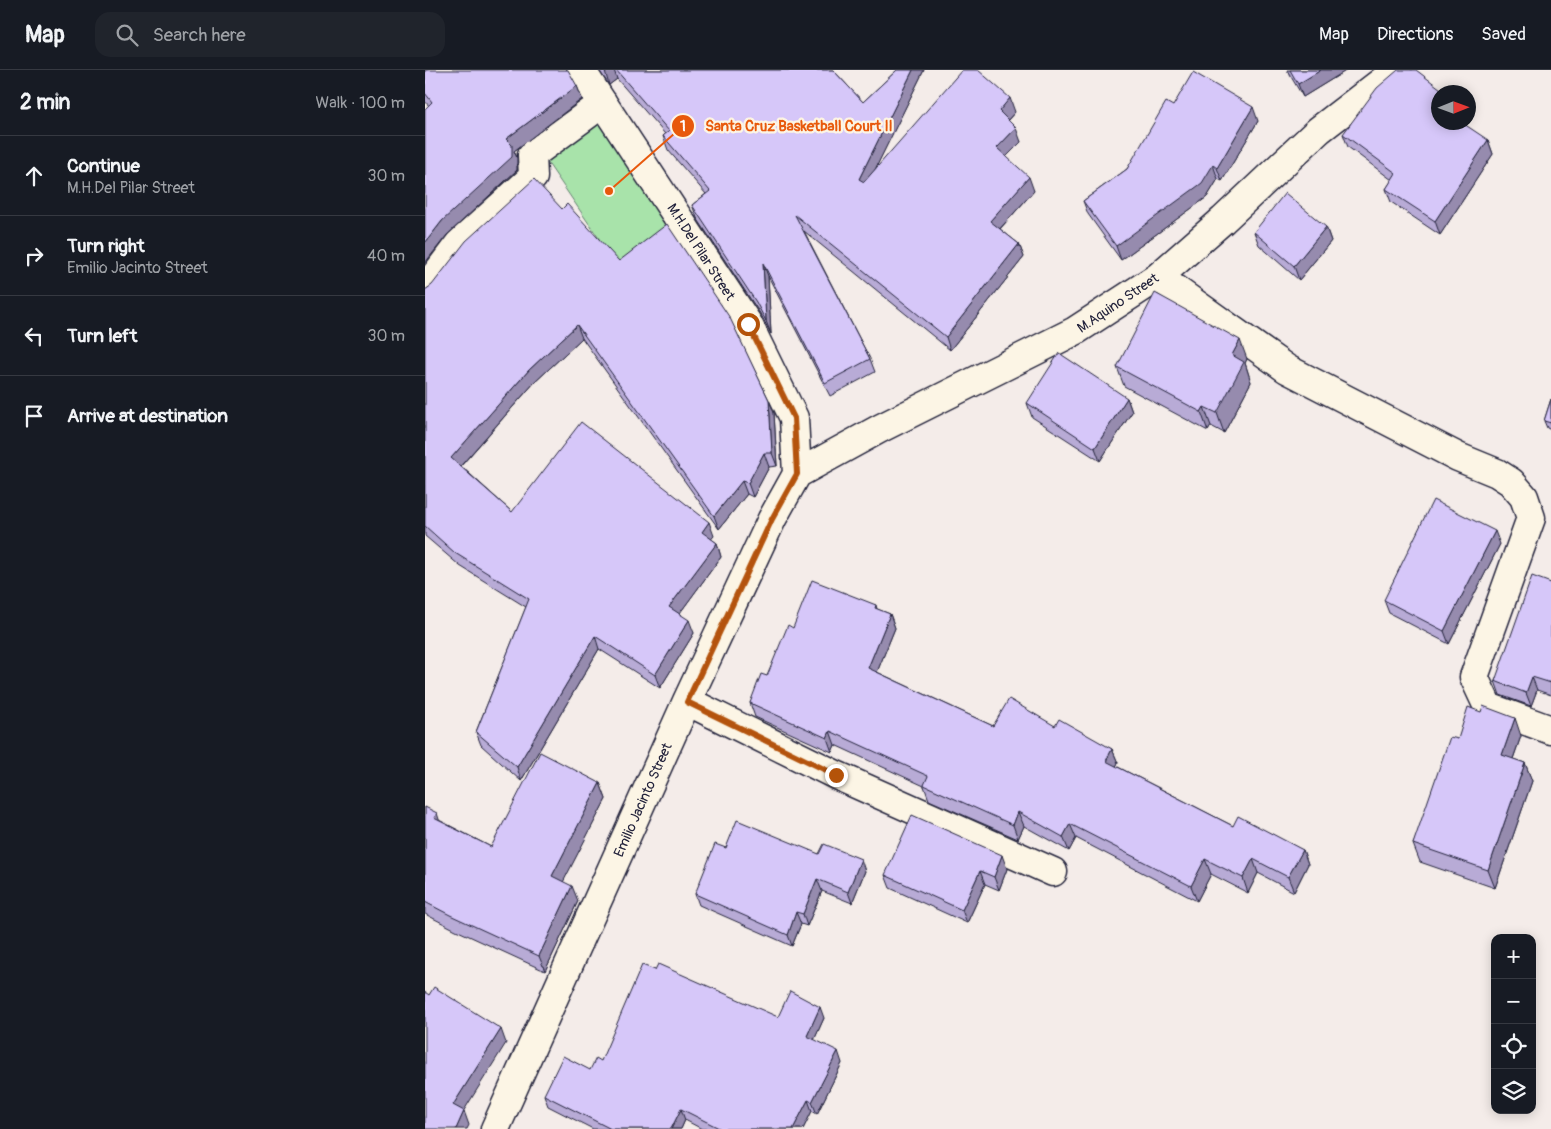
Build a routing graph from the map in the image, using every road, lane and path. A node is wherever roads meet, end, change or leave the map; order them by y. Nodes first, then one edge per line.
1 (581, 70) edge
2 (1397, 70) edge
3 (603, 103) junction
4 (1159, 277) junction
5 (425, 289) edge
6 (797, 474) junction
7 (687, 702) junction
8 (1551, 730) edge
9 (1053, 872) dead end
10 (495, 1129) edge

1 - 3 street, M.H.Del Pilar Street
2 - 4 street, M.Aquino Street
3 - 5 street
3 - 6 street, M.H.Del Pilar Street
4 - 6 street, M.Aquino Street
4 - 8 street
6 - 7 street, Emilio Jacinto Street
7 - 9 street
7 - 10 street, Emilio Jacinto Street

